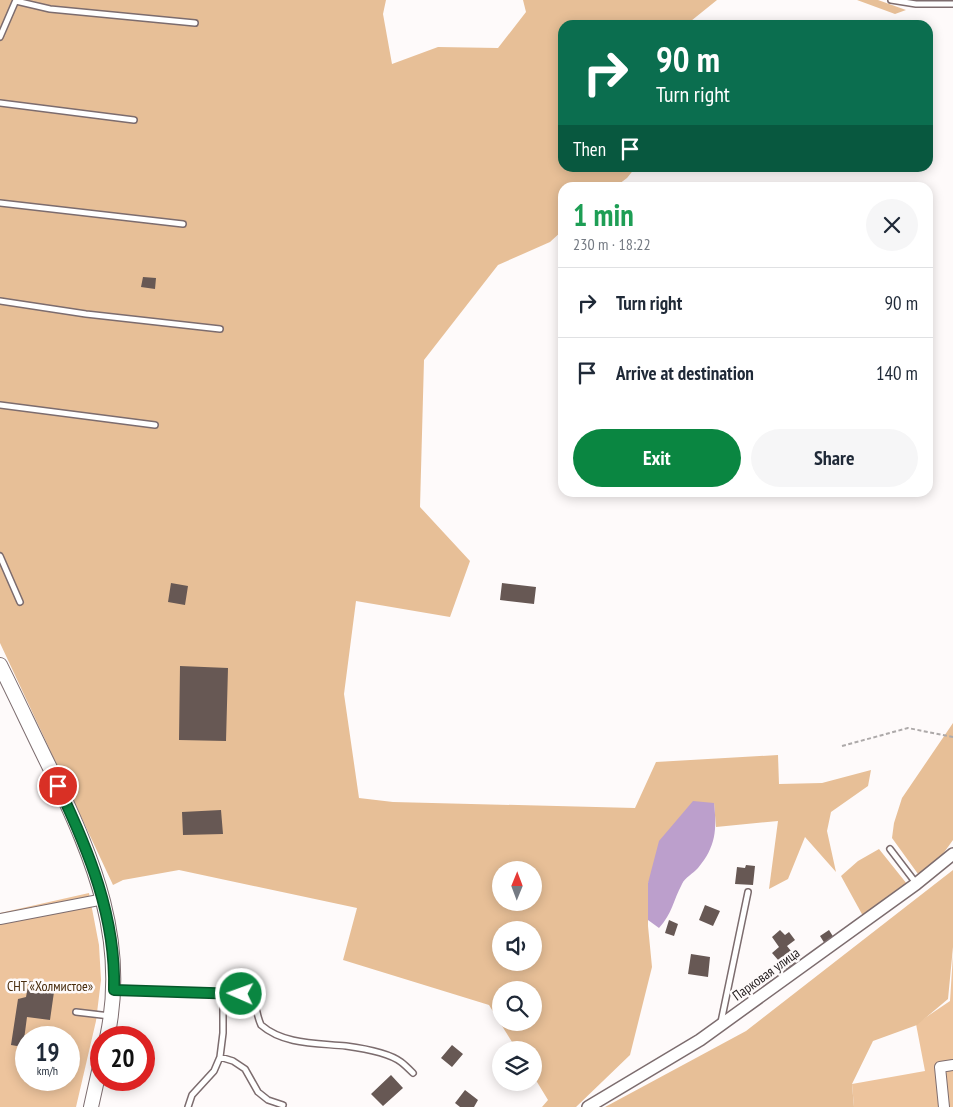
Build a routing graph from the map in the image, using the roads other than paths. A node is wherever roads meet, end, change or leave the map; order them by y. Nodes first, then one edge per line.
1 (891, 0) edge
2 (16, 1) edge
3 (953, 4) edge
4 (195, 23) dead end
5 (0, 37) edge
6 (0, 102) edge
7 (134, 120) dead end
8 (0, 203) edge
9 (183, 224) dead end
10 (0, 301) edge
11 (220, 329) dead end
12 (0, 405) edge
13 (155, 425) dead end
14 (0, 556) edge
15 (20, 602) dead end
16 (0, 664) edge
17 (890, 850) dead end
18 (953, 854) edge
19 (916, 884) junction
20 (748, 892) dead end
21 (104, 899) junction
22 (0, 919) edge
23 (114, 990) junction
24 (223, 994) junction
25 (76, 1012) dead end
26 (111, 1016) junction
27 (720, 1025) junction
28 (107, 1026) edge
29 (220, 1056) junction
30 (953, 1065) edge
31 (413, 1072) dead end
32 (93, 1091) edge
33 (283, 1105) dead end
34 (91, 1107) edge
35 (188, 1107) edge
36 (588, 1107) edge
37 (944, 1107) edge

1 - 3 lane
2 - 4 lane
2 - 5 lane
6 - 7 lane
8 - 9 lane
10 - 11 lane
12 - 13 lane
14 - 15 lane
16 - 21 main road
17 - 19 lane
18 - 19 street, Парковая улица
19 - 27 street, Парковая улица
20 - 27 lane
21 - 22 street
21 - 23 main road
23 - 24 lane
23 - 26 main road
24 - 29 lane
24 - 31 lane
25 - 26 lane
26 - 28 main road
27 - 36 street, Парковая улица
29 - 33 lane
29 - 35 lane
30 - 37 street
32 - 34 main road

